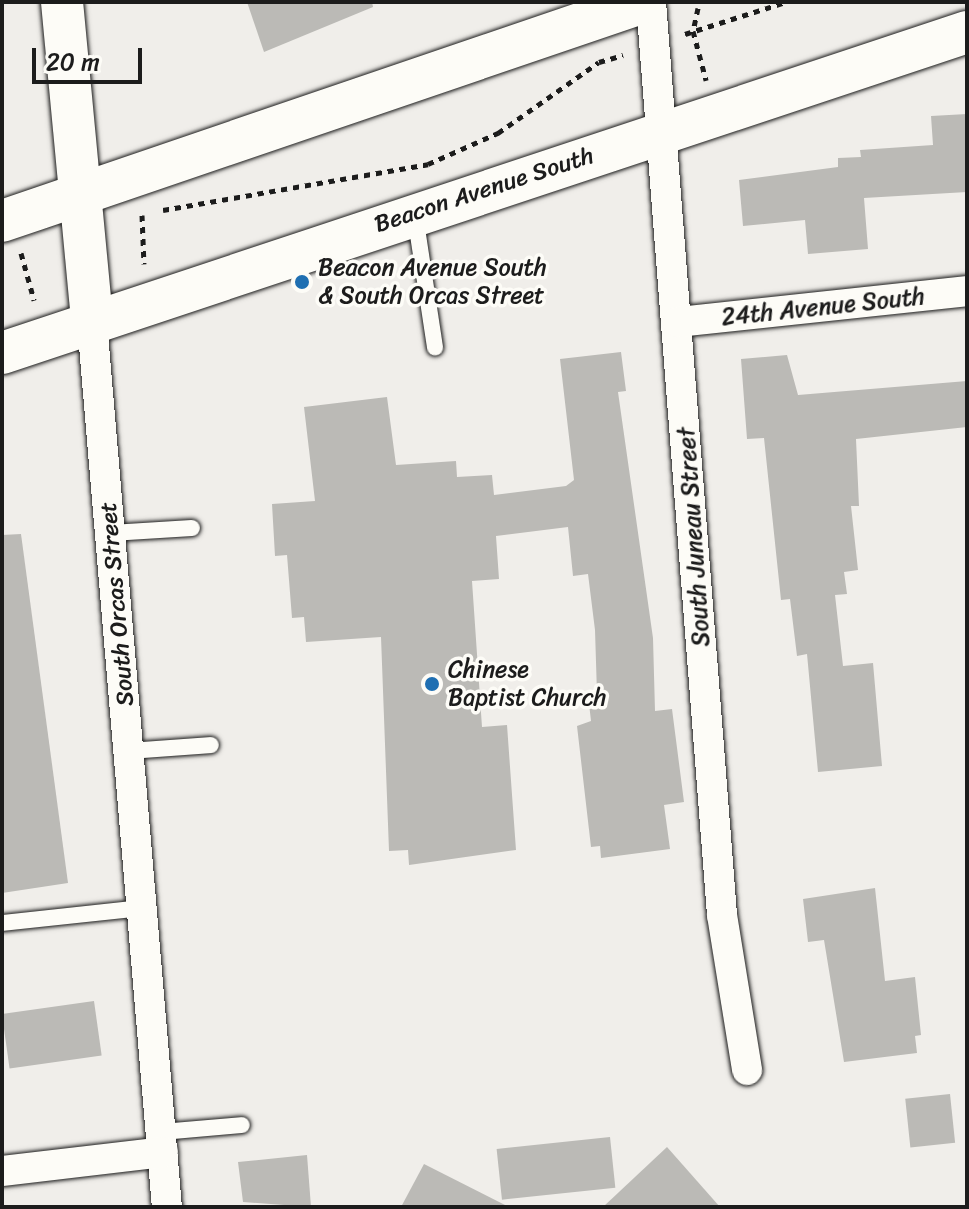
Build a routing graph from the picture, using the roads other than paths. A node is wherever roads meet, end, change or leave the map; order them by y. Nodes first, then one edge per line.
1 (62, 2) edge
2 (644, 2) edge
3 (651, 2) edge
4 (967, 32) edge
5 (661, 134) junction
6 (77, 195) junction
7 (414, 211) junction
8 (9, 234) edge
9 (967, 291) edge
10 (92, 322) junction
11 (678, 322) junction
12 (435, 348) dead end
13 (2, 353) edge
14 (192, 528) dead end
15 (111, 533) junction
16 (211, 745) dead end
17 (130, 751) junction
18 (143, 908) junction
19 (2, 923) edge
20 (747, 1070) dead end
21 (242, 1125) dead end
22 (162, 1142) junction
23 (2, 1171) edge
24 (167, 1207) edge

1 - 6 main road, South Orcas Street
2 - 6 main road
3 - 5 street, South Juneau Street
4 - 5 main road, Beacon Avenue South
5 - 7 main road, Beacon Avenue South
5 - 11 street, South Juneau Street
6 - 8 main road
6 - 10 main road, South Orcas Street
7 - 10 main road, Beacon Avenue South
7 - 12 lane
9 - 11 street, 24th Avenue South
10 - 13 main road, Beacon Avenue South
10 - 15 street, South Orcas Street
11 - 20 street, South Juneau Street
14 - 15 lane
15 - 17 street, South Orcas Street
16 - 17 lane
17 - 18 street, South Orcas Street
18 - 19 lane
18 - 22 street, South Orcas Street
21 - 22 lane
22 - 23 street
22 - 24 street, South Orcas Street

